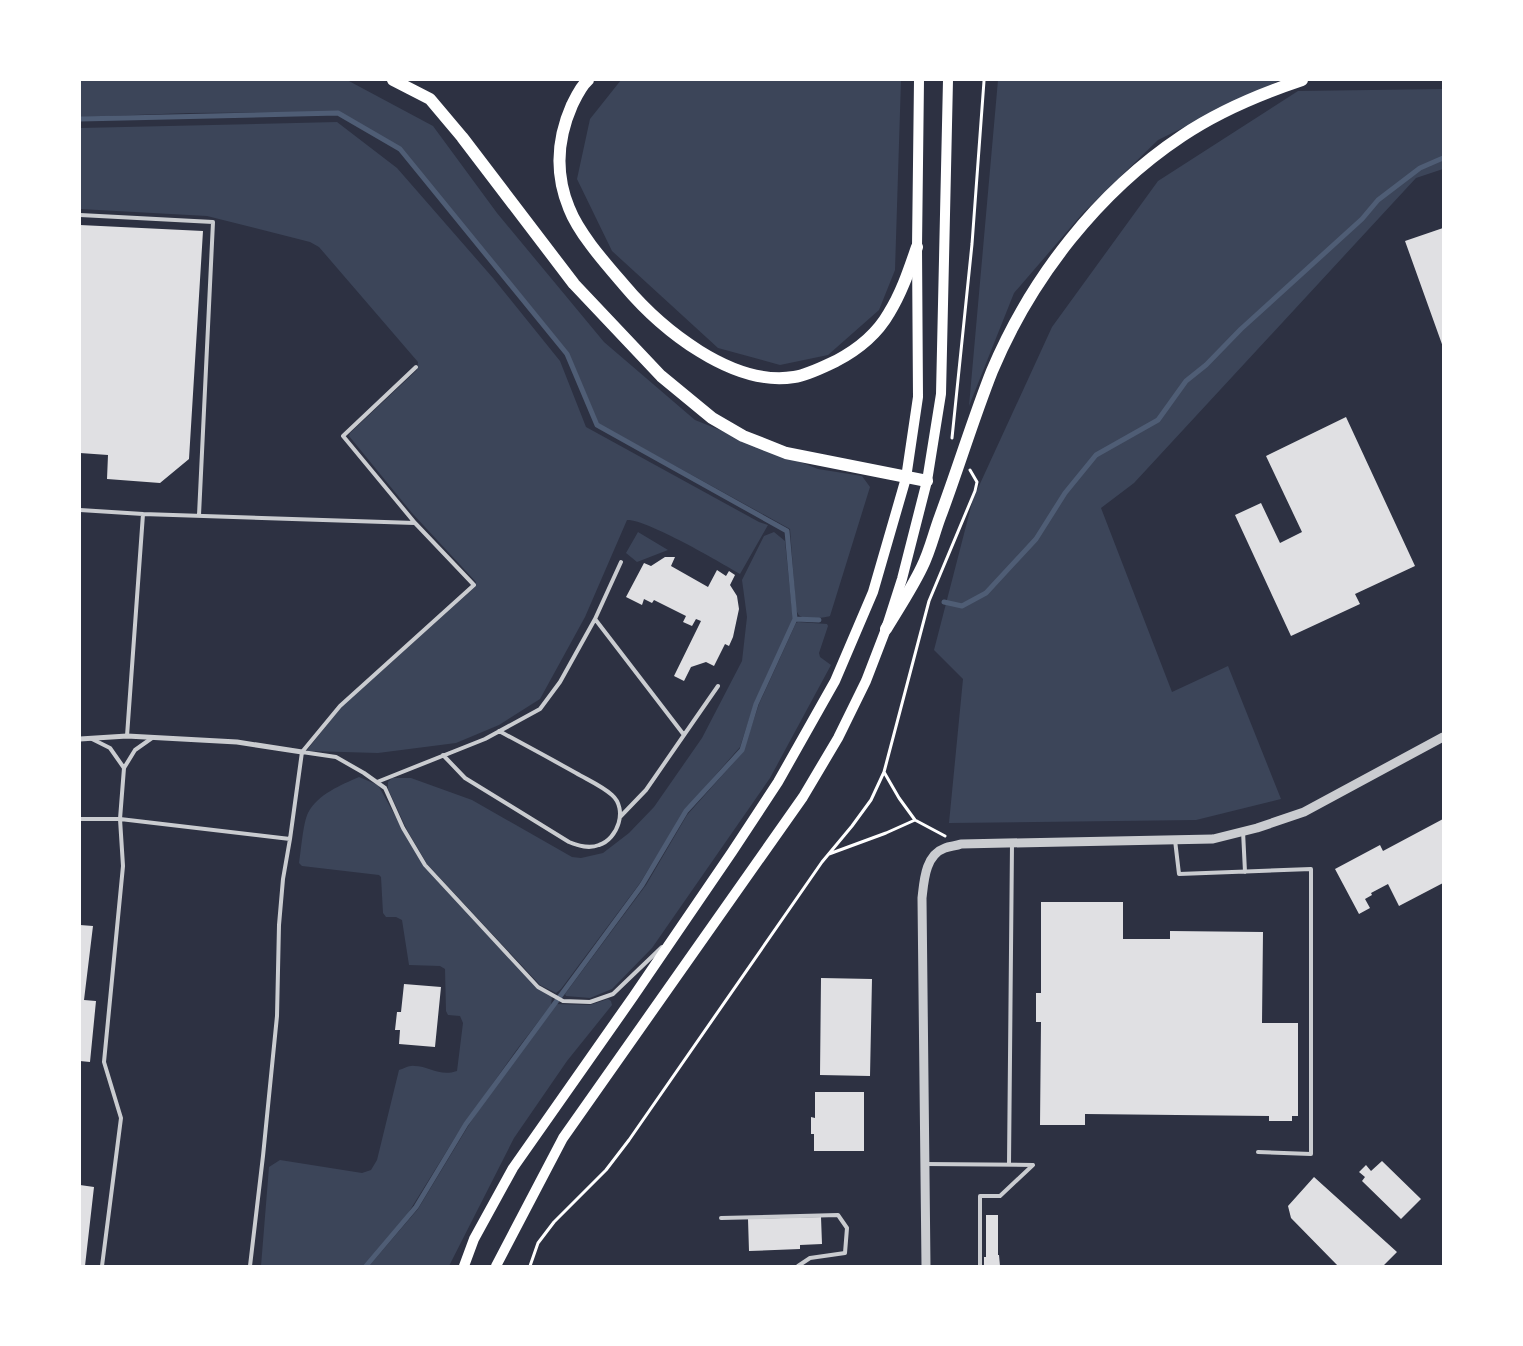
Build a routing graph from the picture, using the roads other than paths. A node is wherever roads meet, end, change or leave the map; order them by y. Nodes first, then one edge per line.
1 (393, 80) edge
2 (588, 80) edge
3 (919, 80) edge
4 (948, 80) edge
5 (1302, 80) edge
6 (80, 215) edge
7 (917, 247) junction
8 (416, 366) dead end
9 (906, 478) junction
10 (927, 482) junction
11 (80, 510) edge
12 (143, 514) junction
13 (199, 515) junction
14 (415, 523) junction
15 (621, 562) dead end
16 (595, 619) junction
17 (886, 629) junction
18 (718, 686) dead end
19 (499, 731) junction
20 (684, 735) junction
21 (127, 736) junction
22 (1443, 737) edge
23 (91, 738) junction
24 (152, 738) junction
25 (80, 739) edge
26 (302, 752) junction
27 (443, 755) junction
28 (124, 768) junction
29 (377, 782) junction
30 (620, 816) junction
31 (80, 819) edge
32 (120, 819) junction
33 (1243, 832) junction
34 (290, 839) junction
35 (1175, 840) junction
36 (1012, 843) junction
37 (1245, 872) junction
38 (676, 934) junction
39 (1258, 1152) dead end
40 (925, 1164) junction
41 (1009, 1164) junction
42 (721, 1218) dead end
43 (496, 1265) edge
44 (102, 1266) edge
45 (250, 1266) edge
46 (464, 1266) edge
47 (798, 1266) edge
48 (926, 1266) edge
49 (980, 1266) edge

1 - 9 highway
2 - 7 highway
3 - 7 main road
4 - 10 main road
5 - 17 highway
6 - 13 lane
7 - 9 main road
8 - 14 lane
9 - 10 highway
9 - 38 main road
10 - 17 main road
11 - 12 lane
12 - 13 lane
12 - 21 lane
13 - 14 lane
14 - 26 lane
15 - 16 lane
16 - 19 lane
16 - 20 lane
17 - 43 main road
18 - 20 lane
19 - 27 lane
19 - 30 lane
20 - 30 lane
21 - 23 street
21 - 24 street
22 - 33 street
23 - 25 street
23 - 28 lane
24 - 26 street
24 - 28 lane
26 - 29 lane
26 - 34 lane
27 - 29 lane
27 - 30 lane
28 - 32 lane
29 - 38 lane
31 - 32 lane
32 - 34 lane
32 - 44 lane
33 - 35 street
33 - 37 lane
34 - 45 lane
35 - 36 street
35 - 37 lane
36 - 40 street
36 - 41 lane
37 - 39 lane
38 - 46 main road
40 - 41 lane
40 - 48 street
41 - 49 lane
42 - 47 lane

